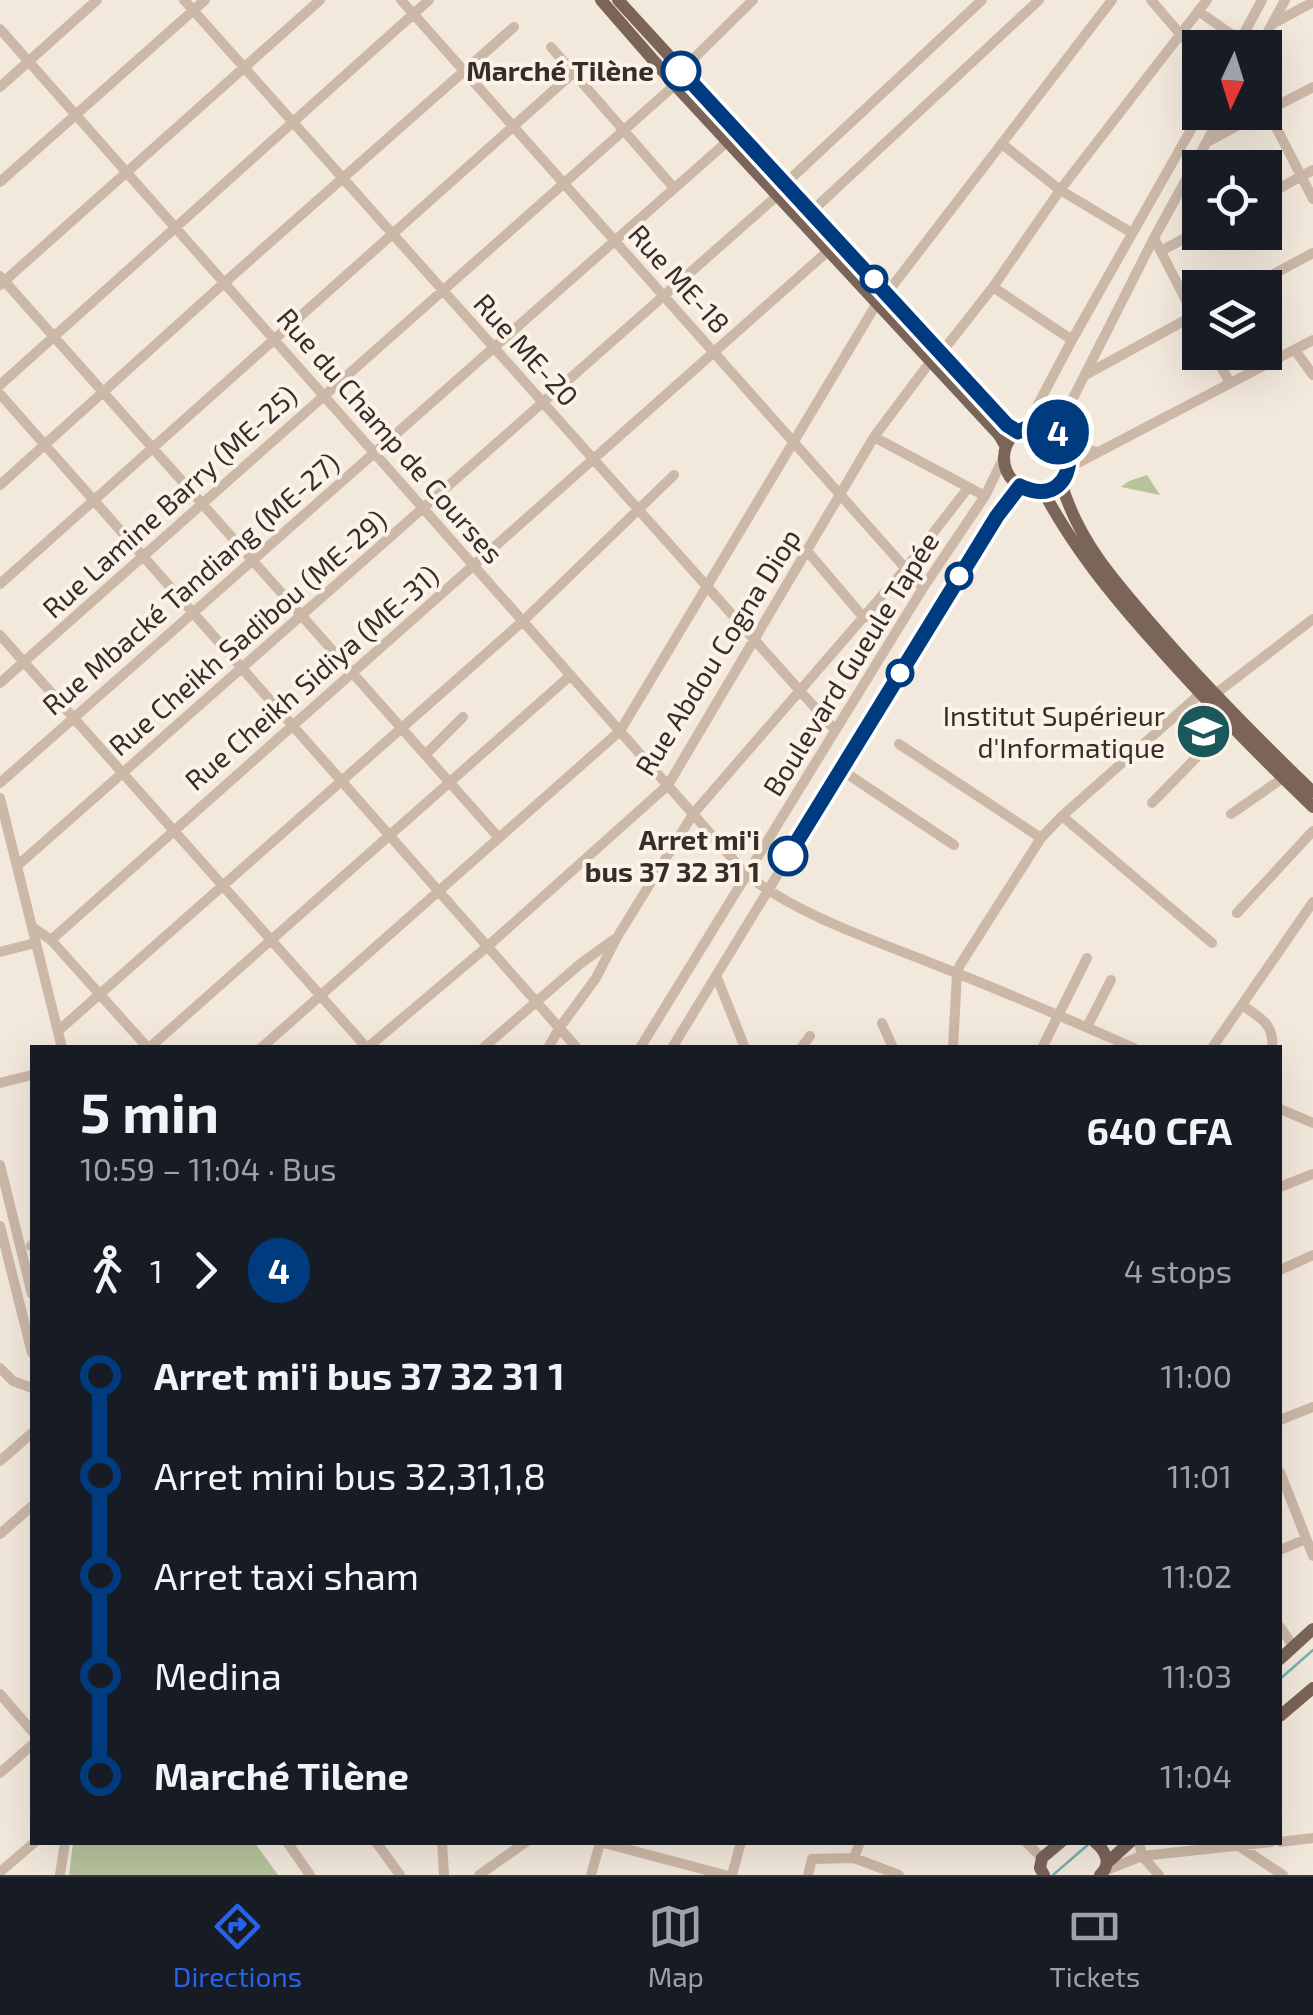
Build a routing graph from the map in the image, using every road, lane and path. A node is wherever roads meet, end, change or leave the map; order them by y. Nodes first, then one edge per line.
1 (97, 0) edge
2 (184, 0) edge
3 (204, 0) edge
4 (320, 0) edge
5 (401, 0) edge
6 (429, 0) edge
7 (601, 0) edge
8 (618, 0) edge
9 (754, 0) edge
10 (982, 0) edge
11 (1039, 0) edge
12 (1112, 0) edge
13 (1151, 0) edge
14 (1207, 0) edge
15 (1262, 0) edge
16 (1285, 0) edge
17 (1313, 2) edge
18 (193, 10) junction
19 (1198, 10) junction
20 (414, 14) junction
21 (1271, 24) junction
22 (514, 27) dead end
23 (0, 29) edge
24 (1222, 30) edge
25 (1246, 30) edge
26 (1268, 30) edge
27 (1180, 34) junction
28 (1182, 36) edge
29 (550, 48) dead end
30 (28, 61) junction
31 (244, 67) junction
32 (464, 71) junction
33 (573, 73) junction
34 (680, 77) junction
35 (0, 86) edge
36 (1313, 87) edge
37 (1282, 102) edge
38 (76, 115) junction
39 (294, 123) junction
40 (513, 126) junction
41 (624, 130) junction
42 (1191, 130) edge
43 (1213, 130) edge
44 (1228, 130) edge
45 (1276, 130) edge
46 (728, 141) junction
47 (1206, 142) junction
48 (1002, 144) junction
49 (1313, 170) edge
50 (126, 172) junction
51 (1302, 176) junction
52 (343, 178) junction
53 (0, 182) edge
54 (564, 183) junction
55 (1282, 187) edge
56 (674, 188) junction
57 (782, 189) junction
58 (1060, 190) junction
59 (1313, 198) edge
60 (812, 211) junction
61 (175, 227) junction
62 (1132, 233) junction
63 (392, 234) junction
64 (1154, 238) junction
65 (615, 240) junction
66 (1182, 240) edge
67 (828, 251) junction
68 (1161, 251) junction
69 (1313, 253) edge
70 (1281, 270) edge
71 (2, 280) edge
72 (224, 283) junction
73 (993, 287) junction
74 (1182, 288) edge
75 (443, 290) junction
76 (664, 296) junction
77 (882, 298) junction
78 (1182, 322) edge
79 (54, 337) junction
80 (274, 339) junction
81 (1072, 340) junction
82 (1313, 340) edge
83 (494, 348) junction
84 (1295, 350) junction
85 (714, 352) junction
86 (942, 352) junction
87 (930, 362) junction
88 (1223, 370) edge
89 (1085, 375) junction
90 (1313, 375) edge
91 (1230, 383) junction
92 (0, 385) edge
93 (104, 392) junction
94 (0, 394) edge
95 (324, 396) junction
96 (543, 402) junction
97 (980, 405) junction
98 (1022, 429) junction
99 (1060, 434) junction
100 (874, 437) junction
101 (794, 442) junction
102 (45, 445) junction
103 (1068, 446) junction
104 (153, 448) junction
105 (374, 452) junction
106 (1005, 452) junction
107 (1098, 452) junction
108 (593, 459) junction
109 (1070, 467) junction
110 (674, 475) dead end
111 (1061, 482) junction
112 (0, 485) edge
113 (1020, 486) junction
114 (968, 488) junction
115 (1043, 491) junction
116 (841, 494) junction
117 (985, 496) junction
118 (94, 500) junction
119 (202, 504) junction
120 (423, 508) junction
121 (639, 510) junction
122 (808, 552) junction
123 (143, 556) junction
124 (252, 560) junction
125 (474, 565) junction
126 (906, 568) junction
127 (0, 584) edge
128 (708, 588) junction
129 (924, 588) junction
130 (193, 612) junction
131 (301, 616) junction
132 (864, 618) junction
133 (1313, 619) edge
134 (523, 621) junction
135 (0, 635) edge
136 (755, 640) junction
137 (24, 662) junction
138 (242, 668) junction
139 (352, 672) junction
140 (571, 676) junction
141 (0, 683) edge
142 (800, 692) junction
143 (1207, 695) junction
144 (463, 717) dead end
145 (73, 718) junction
146 (1229, 724) junction
147 (292, 725) junction
148 (400, 728) junction
149 (835, 730) junction
150 (620, 731) junction
151 (899, 744) dead end
152 (425, 755) junction
153 (840, 769) junction
154 (123, 773) junction
155 (1283, 778) junction
156 (341, 780) junction
157 (0, 782) edge
158 (449, 782) junction
159 (668, 785) junction
160 (1313, 792) edge
161 (0, 798) edge
162 (1152, 803) dead end
163 (1313, 806) edge
164 (693, 814) junction
165 (1231, 814) dead end
166 (1062, 816) junction
167 (174, 830) junction
168 (1313, 831) edge
169 (389, 834) junction
170 (498, 838) junction
171 (1042, 838) junction
172 (954, 845) dead end
173 (17, 866) junction
174 (746, 874) junction
175 (222, 884) junction
176 (767, 890) junction
177 (439, 891) junction
178 (1313, 902) edge
179 (1236, 913) dead end
180 (32, 927) junction
181 (616, 938) junction
182 (51, 940) junction
183 (272, 941) junction
184 (1212, 943) dead end
185 (34, 944) junction
186 (488, 946) junction
187 (0, 952) edge
188 (1087, 958) dead end
189 (580, 964) junction
190 (957, 973) junction
191 (716, 976) junction
192 (596, 978) junction
193 (1110, 980) dead end
194 (100, 993) junction
195 (320, 995) junction
196 (537, 1002) junction
197 (1242, 1005) junction
198 (1058, 1015) junction
199 (882, 1023) dead end
200 (560, 1027) junction
201 (1087, 1027) junction
202 (58, 1031) junction
203 (1099, 1032) junction
204 (810, 1036) dead end
205 (61, 1045) edge
206 (146, 1045) edge
207 (152, 1045) edge
208 (263, 1045) edge
209 (364, 1045) edge
210 (371, 1045) edge
211 (487, 1045) edge
212 (550, 1045) edge
213 (575, 1045) edge
214 (642, 1045) edge
215 (674, 1045) edge
216 (745, 1045) edge
217 (803, 1045) edge
218 (891, 1045) edge
219 (953, 1045) edge
220 (1043, 1045) edge
221 (1093, 1045) edge
222 (1127, 1045) edge
223 (1214, 1045) edge
224 (1272, 1045) edge
225 (30, 1076) edge
226 (0, 1083) edge
227 (1282, 1109) edge
228 (1313, 1122) edge
229 (0, 1165) edge
230 (1313, 1174) edge
231 (1282, 1186) edge
232 (0, 1226) edge
233 (18, 1238) junction
234 (30, 1245) edge
235 (2, 1247) edge
236 (1313, 1256) edge
237 (1282, 1269) edge
238 (30, 1286) edge
239 (30, 1345) edge
240 (2, 1374) edge
241 (30, 1387) edge
242 (1313, 1407) edge
243 (1282, 1419) edge
244 (30, 1435) edge
245 (0, 1461) edge
246 (1283, 1488) edge
247 (30, 1508) edge
248 (0, 1534) edge
249 (1306, 1539) junction
250 (1282, 1549) edge
251 (1313, 1556) edge
252 (1313, 1629) edge
253 (1282, 1630) edge
254 (1294, 1646) junction
255 (1282, 1657) edge
256 (1313, 1688) edge
257 (0, 1694) edge
258 (1282, 1714) edge
259 (30, 1730) edge
260 (30, 1747) edge
261 (0, 1773) edge
262 (1313, 1838) edge
263 (1282, 1842) edge
264 (32, 1845) edge
265 (64, 1845) edge
266 (288, 1845) edge
267 (378, 1845) edge
268 (442, 1845) edge
269 (522, 1845) edge
270 (599, 1845) edge
271 (612, 1845) edge
272 (740, 1845) edge
273 (859, 1845) edge
274 (1028, 1845) edge
275 (1059, 1845) edge
276 (1097, 1845) edge
277 (1140, 1845) edge
278 (1248, 1845) edge
279 (1240, 1846) junction
280 (1125, 1847) edge
281 (1142, 1856) junction
282 (854, 1858) junction
283 (1040, 1869) edge
284 (1104, 1869) edge
285 (0, 1872) edge
286 (60, 1875) edge
287 (310, 1875) edge
288 (400, 1875) edge
289 (444, 1875) edge
290 (479, 1875) edge
291 (591, 1875) edge
292 (729, 1875) edge
293 (808, 1875) edge
294 (899, 1875) edge
295 (1159, 1875) edge
296 (1283, 1875) edge

1 - 30 street
2 - 18 street, Rue ME-20
3 - 18 street
4 - 31 street
5 - 20 street, Rue ME-18
6 - 20 street
7 - 34 main road
8 - 34 main road
9 - 34 street, Rue Lamine Barry (ME-25)
10 - 57 street, Rue Cheikh Sadibou (ME-29)
11 - 60 street
12 - 48 street
13 - 27 street
14 - 19 street, Rue Abdou Cogna Diop
15 - 25 street
16 - 21 street
17 - 21 street
18 - 31 street, Rue ME-20
18 - 38 street
19 - 24 street
19 - 27 street, Rue Abdou Cogna Diop
20 - 32 street, Rue ME-18
20 - 39 street
21 - 26 street
22 - 32 street
23 - 30 street, Rue du Champ de Courses
27 - 28 street
27 - 58 street, Rue Abdou Cogna Diop
29 - 33 street
30 - 35 street
30 - 38 street, Rue du Champ de Courses
31 - 39 street, Rue ME-20
31 - 50 street
32 - 40 street, Rue ME-18
32 - 52 street
33 - 40 street
33 - 41 street
34 - 41 street, Rue Lamine Barry (ME-25)
34 - 46 main road
34 - 57 main road
36 - 37 street
38 - 50 street, Rue du Champ de Courses
38 - 53 street
39 - 52 street, Rue ME-20
39 - 61 street
40 - 54 street, Rue ME-18
40 - 63 street
41 - 54 street, Rue Lamine Barry (ME-25)
41 - 56 street
42 - 62 street
43 - 47 street
44 - 47 street
45 - 51 street
46 - 56 street, Rue Mbacké Tandiang (ME-27)
46 - 57 main road
47 - 64 street
48 - 58 street
48 - 77 street
49 - 51 street
50 - 61 street, Rue du Champ de Courses
50 - 71 street
51 - 55 street
51 - 59 street
52 - 63 street, Rue ME-20
52 - 72 street
54 - 65 street, Rue ME-18
54 - 75 street, Rue Lamine Barry (ME-25)
56 - 65 street, Rue Mbacké Tandiang (ME-27)
57 - 60 main road
57 - 67 main road
57 - 76 street, Rue Cheikh Sadibou (ME-29)
58 - 62 street
58 - 73 street, Rue Abdou Cogna Diop
60 - 77 main road
61 - 72 street, Rue du Champ de Courses
61 - 79 street
62 - 81 street
63 - 75 street, Rue ME-20
63 - 80 street
64 - 68 street
64 - 89 street
65 - 76 street, Rue ME-18
65 - 83 street, Rue Mbacké Tandiang (ME-27)
66 - 68 street
67 - 77 main road
67 - 85 street, Rue Cheikh Sidiya (ME-31)
68 - 74 street
69 - 70 street
71 - 79 street
72 - 80 street, Rue du Champ de Courses
72 - 93 street
73 - 81 street
73 - 86 street, Rue Abdou Cogna Diop
75 - 83 street, Rue ME-20
75 - 95 street, Rue Lamine Barry (ME-25)
76 - 85 street, Rue ME-18
76 - 96 street, Rue Cheikh Sadibou (ME-29)
77 - 86 main road
77 - 87 main road
77 - 101 street
78 - 89 street
79 - 92 street
79 - 93 street
80 - 95 street, Rue du Champ de Courses
80 - 104 street
81 - 98 street
82 - 84 street
83 - 96 street, Rue ME-20
83 - 105 street, Rue Mbacké Tandiang (ME-27)
84 - 90 street
84 - 91 street
85 - 101 street, Rue ME-18
85 - 108 street, Rue Cheikh Sidiya (ME-31)
86 - 87 street, Rue Abdou Cogna Diop
86 - 97 main road
87 - 97 main road
87 - 100 street, Rue Abdou Cogna Diop
88 - 91 street
89 - 99 street
91 - 107 street
93 - 102 street
93 - 104 street
94 - 102 street
95 - 105 street, Rue du Champ de Courses
95 - 119 street, Rue Lamine Barry (ME-25)
96 - 108 street, Rue ME-20
96 - 120 street, Rue Cheikh Sadibou (ME-29)
97 - 98 main road
97 - 106 main road
98 - 99 main road
98 - 106 main road
99 - 103 main road
100 - 114 street
100 - 116 street, Rue Abdou Cogna Diop
101 - 116 street, Rue ME-18
101 - 128 street
102 - 112 street
102 - 118 street
103 - 107 street
103 - 109 main road
104 - 118 street
104 - 119 street
105 - 120 street, Rue du Champ de Courses
105 - 124 street, Rue Mbacké Tandiang (ME-27)
106 - 113 main road
106 - 117 street, Boulevard Gueule Tapée
107 - 109 street
108 - 121 street, Rue ME-20
108 - 125 street, Rue Cheikh Sidiya (ME-31)
109 - 111 main road
110 - 121 street
111 - 115 main road
111 - 143 main road
113 - 115 main road
113 - 153 street, Boulevard Gueule Tapée
114 - 117 street
114 - 126 street
115 - 143 main road
116 - 122 street, Rue Abdou Cogna Diop
116 - 126 street, Rue ME-18
117 - 129 street, Boulevard Gueule Tapée
118 - 123 street
118 - 127 street
119 - 123 street, Rue Lamine Barry (ME-25)
119 - 124 street
120 - 125 street, Rue du Champ de Courses
120 - 131 street, Rue Cheikh Sadibou (ME-29)
121 - 128 street, Rue ME-20
121 - 134 street
122 - 132 street
122 - 136 street, Rue Abdou Cogna Diop
123 - 130 street
123 - 137 street, Rue Lamine Barry (ME-25)
124 - 130 street, Rue Mbacké Tandiang (ME-27)
124 - 131 street
125 - 134 street, Rue du Champ de Courses
125 - 139 street, Rue Cheikh Sidiya (ME-31)
126 - 129 street, Rue ME-18
126 - 132 street
128 - 136 street, Rue ME-20
128 - 150 street
129 - 149 street, Boulevard Gueule Tapée
130 - 138 street
130 - 145 street, Rue Mbacké Tandiang (ME-27)
131 - 138 street, Rue Cheikh Sadibou (ME-29)
131 - 139 street
132 - 142 street
133 - 143 street
134 - 140 street, Rue du Champ de Courses
134 - 148 street
135 - 137 street
136 - 142 street, Rue ME-20
136 - 159 street, Rue Abdou Cogna Diop
137 - 141 street, Rue Lamine Barry (ME-25)
137 - 145 street
138 - 147 street
138 - 154 street, Rue Cheikh Sadibou (ME-29)
139 - 147 street, Rue Cheikh Sidiya (ME-31)
139 - 148 street
140 - 150 street, Rue du Champ de Courses
140 - 158 street
142 - 149 street, Rue ME-20
142 - 164 street
143 - 146 main road
143 - 160 main road
143 - 166 street
144 - 152 street
145 - 154 street
145 - 157 street, Rue Mbacké Tandiang (ME-27)
146 - 155 main road
146 - 162 street
147 - 156 street
147 - 167 street, Rue Cheikh Sidiya (ME-31)
148 - 152 street
148 - 156 street
149 - 174 street, Boulevard Gueule Tapée
150 - 159 street, Rue du Champ de Courses
150 - 170 street
151 - 171 street
152 - 158 street
153 - 172 street
153 - 176 street, Boulevard Gueule Tapée
154 - 167 street
154 - 173 street, Rue Cheikh Sadibou (ME-29)
155 - 163 main road
155 - 165 street
156 - 169 street
156 - 175 street
158 - 169 street
158 - 170 street
159 - 164 street, Rue du Champ de Courses
159 - 186 street, Rue Abdou Cogna Diop
161 - 173 street
164 - 174 street, Rue du Champ de Courses
164 - 181 street
166 - 171 street
166 - 184 street
167 - 175 street
167 - 182 street, Rue Cheikh Sidiya (ME-31)
168 - 179 street
169 - 177 street
169 - 183 street
170 - 177 street
171 - 190 street
173 - 180 street
174 - 176 street, Rue du Champ de Courses
174 - 214 street, Boulevard Gueule Tapée
175 - 183 street
175 - 194 street
176 - 190 street, Rue du Champ de Courses
176 - 191 street, Boulevard Gueule Tapée
177 - 186 street
177 - 195 street
178 - 197 street
180 - 182 street
180 - 185 street
181 - 189 street
181 - 192 street
182 - 194 street
183 - 195 street
183 - 207 street
185 - 187 street
185 - 202 street
186 - 196 street
186 - 210 street, Rue Abdou Cogna Diop
188 - 198 street
189 - 192 street
189 - 196 street
190 - 198 street, Rue du Champ de Courses
190 - 219 street
191 - 215 street, Boulevard Gueule Tapée
191 - 216 street
192 - 200 street
193 - 201 street
194 - 202 street
194 - 206 street
195 - 208 street
195 - 209 street
196 - 200 street
196 - 211 street
197 - 223 street
197 - 224 street
198 - 201 street, Rue du Champ de Courses
198 - 220 street
199 - 218 street
200 - 212 street
200 - 213 street
201 - 203 street, Rue du Champ de Courses
202 - 205 street
203 - 221 street
203 - 222 street, Rue du Champ de Courses
204 - 217 street
225 - 226 street
227 - 228 street
229 - 233 street
230 - 231 street
232 - 235 street
233 - 234 street
233 - 235 street
233 - 238 street
235 - 239 street
236 - 237 street
240 - 241 street
242 - 243 street
244 - 245 street
246 - 249 street
247 - 248 street
249 - 250 street
249 - 251 street
252 - 254 main road
253 - 254 street
254 - 255 main road
256 - 258 main road
257 - 259 street
260 - 261 street
262 - 263 street
264 - 285 street
265 - 286 street
266 - 287 street
267 - 288 street
268 - 289 street
269 - 290 street
270 - 291 street
271 - 292 street
272 - 292 street
273 - 282 street
274 - 283 street
275 - 283 main road
276 - 284 main road
277 - 281 street
278 - 279 street
279 - 281 street
279 - 296 street
280 - 281 street
280 - 284 main road
281 - 284 street
281 - 295 street
282 - 293 street
282 - 294 street

